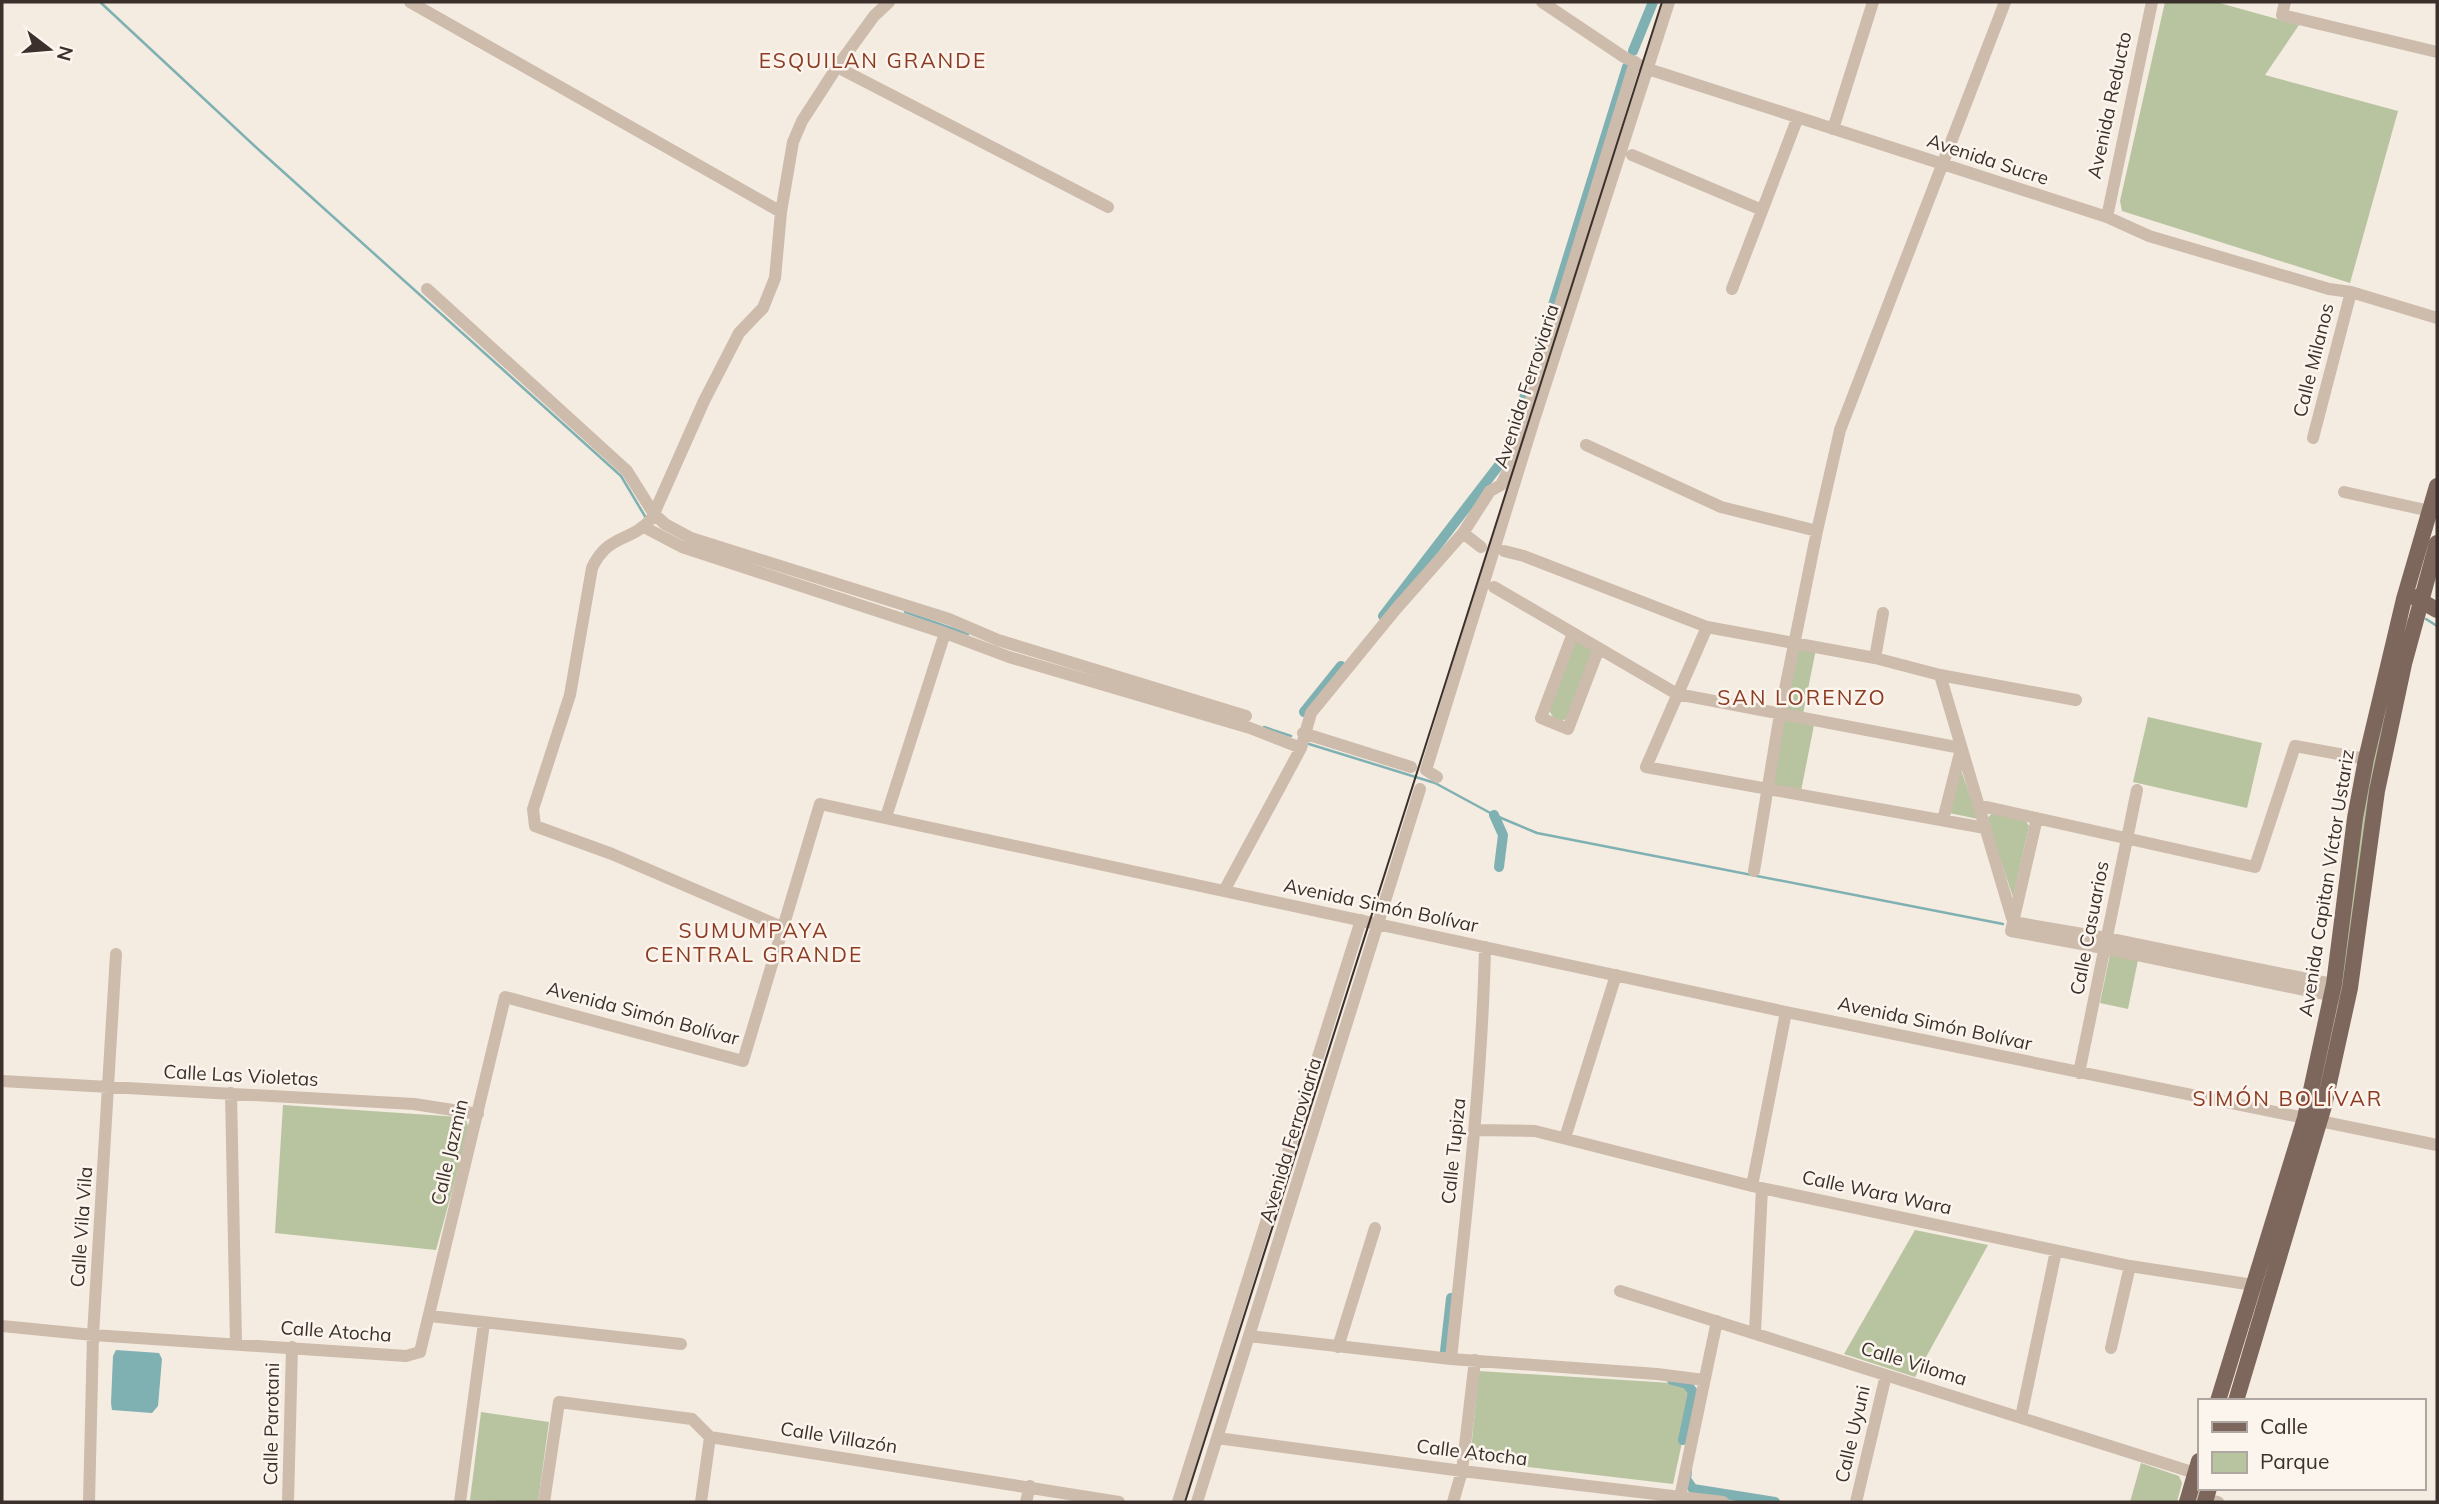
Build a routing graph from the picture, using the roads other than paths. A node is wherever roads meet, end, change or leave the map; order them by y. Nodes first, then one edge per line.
1 (410, 2) edge
2 (889, 2) edge
3 (1542, 2) edge
4 (1669, 2) edge
5 (1873, 2) edge
6 (2005, 2) edge
7 (2152, 2) edge
8 (2285, 2) edge
9 (2437, 52) edge
10 (1635, 62) junction
11 (836, 67) junction
12 (1648, 69) junction
13 (1798, 117) junction
14 (1833, 129) junction
15 (1632, 155) dead end
16 (1941, 165) junction
17 (1108, 207) dead end
18 (1762, 209) junction
19 (782, 212) junction
20 (2107, 217) junction
21 (427, 289) dead end
22 (1732, 289) dead end
23 (2351, 292) junction
24 (2437, 318) edge
25 (2313, 438) dead end
26 (1586, 445) dead end
27 (2437, 486) edge
28 (2344, 492) dead end
29 (2430, 511) junction
30 (649, 521) junction
31 (1816, 531) junction
32 (1463, 533) junction
33 (2437, 542) edge
34 (1481, 547) dead end
35 (1504, 551) dead end
36 (2435, 561) edge
37 (1494, 587) dead end
38 (2405, 594) junction
39 (2423, 600) junction
40 (2437, 610) edge
41 (1883, 614) dead end
42 (1707, 627) junction
43 (946, 633) junction
44 (1573, 633) junction
45 (1795, 644) junction
46 (1599, 648) junction
47 (1875, 658) junction
48 (1940, 675) junction
49 (1678, 694) junction
50 (2076, 700) dead end
51 (1780, 714) junction
52 (1246, 716) dead end
53 (1303, 733) junction
54 (1301, 748) junction
55 (1961, 748) junction
56 (2366, 759) junction
57 (1411, 766) dead end
58 (1437, 777) dead end
59 (1420, 789) dead end
60 (1768, 789) junction
61 (2137, 790) dead end
62 (1978, 805) junction
63 (886, 817) junction
64 (2037, 818) junction
65 (1943, 820) junction
66 (1985, 828) junction
67 (2126, 839) junction
68 (1754, 870) dead end
69 (1224, 891) junction
70 (1361, 920) junction
71 (1378, 924) junction
72 (2012, 926) junction
73 (784, 928) junction
74 (2105, 943) junction
75 (1485, 947) junction
76 (116, 954) dead end
77 (1616, 975) junction
78 (2341, 992) junction
79 (505, 997) joint
80 (1786, 1012) junction
81 (2080, 1073) junction
82 (2, 1082) edge
83 (108, 1088) junction
84 (231, 1093) junction
85 (478, 1114) junction
86 (2313, 1119) junction
87 (1476, 1130) junction
88 (1565, 1138) junction
89 (2437, 1145) edge
90 (1757, 1187) junction
91 (1375, 1228) dead end
92 (2056, 1251) junction
93 (2130, 1266) junction
94 (2263, 1287) junction
95 (1620, 1291) dead end
96 (430, 1317) junction
97 (1717, 1321) junction
98 (484, 1323) junction
99 (2, 1326) edge
100 (1755, 1332) junction
101 (93, 1335) junction
102 (1249, 1336) junction
103 (236, 1343) junction
104 (681, 1344) dead end
105 (292, 1347) junction
106 (1338, 1347) junction
107 (2111, 1348) dead end
108 (1451, 1359) junction
109 (1475, 1360) junction
110 (1886, 1375) junction
111 (1704, 1380) junction
112 (2219, 1399) edge
113 (2236, 1399) edge
114 (2021, 1417) junction
115 (710, 1437) junction
116 (1217, 1438) junction
117 (2197, 1467) edge
118 (1462, 1471) junction
119 (1030, 1486) junction
120 (2209, 1498) edge
121 (1679, 1499) edge
122 (2188, 1499) edge
123 (89, 1502) edge
124 (288, 1502) edge
125 (460, 1502) edge
126 (544, 1502) edge
127 (701, 1502) edge
128 (1026, 1502) edge
129 (1119, 1502) edge
130 (1178, 1502) edge
131 (1197, 1502) edge
132 (1453, 1502) edge
133 (1723, 1502) edge
134 (1856, 1502) edge

1 - 19 street
2 - 11 street
3 - 10 street, Avenida Sucre
4 - 12 street, Avenida Ferroviaria
5 - 14 street
6 - 16 street
7 - 20 street, Avenida Reducto
8 - 9 street
10 - 12 street, Avenida Sucre
10 - 32 street, Avenida Ferroviaria
11 - 17 street
11 - 19 street
12 - 13 street, Avenida Sucre
12 - 58 street, Avenida Ferroviaria
13 - 14 street, Avenida Sucre
13 - 18 street
14 - 16 street, Avenida Sucre
15 - 18 street
16 - 20 street, Avenida Sucre
16 - 31 street
18 - 22 street
19 - 30 street
20 - 23 street, Avenida Sucre
21 - 30 street
23 - 24 street, Avenida Sucre
23 - 25 street, Calle Milanos
26 - 31 street
27 - 29 main road, Avenida Capitan Víctor Ustariz
28 - 29 street
29 - 38 main road, Avenida Capitan Víctor Ustariz
30 - 43 street
30 - 52 street
30 - 73 street
31 - 45 street
32 - 34 street
32 - 53 street, Avenida Ferroviaria
33 - 36 main road, Avenida Capitan Víctor Ustariz
35 - 42 street
36 - 39 main road, Avenida Capitan Víctor Ustariz
37 - 44 street
38 - 39 main road
38 - 56 main road, Avenida Capitan Víctor Ustariz
39 - 40 main road
39 - 78 main road, Avenida Capitan Víctor Ustariz
41 - 47 street
42 - 45 street
42 - 49 street
43 - 54 street
43 - 63 street
44 - 46 street
44 - 46 street
45 - 47 street
45 - 51 street
46 - 49 street
47 - 48 street
48 - 50 street
48 - 55 street
49 - 51 street
49 - 60 street
51 - 55 street
51 - 60 street
53 - 54 street
53 - 57 street
54 - 69 street
55 - 62 street
55 - 65 street
56 - 67 street
56 - 78 main road, Avenida Capitan Víctor Ustariz
59 - 71 street, Avenida Ferroviaria
60 - 65 street
60 - 68 street
61 - 67 street, Calle Casuarios
62 - 64 street
62 - 66 street
63 - 69 street, Avenida Simón Bolívar
63 - 73 street, Avenida Simón Bolívar
64 - 67 street
64 - 72 street
65 - 66 street
66 - 72 street
67 - 74 street, Calle Casuarios
69 - 70 street, Avenida Simón Bolívar
70 - 71 street, Avenida Simón Bolívar
70 - 130 street, Avenida Ferroviaria
71 - 75 street, Avenida Simón Bolívar
71 - 102 street, Avenida Ferroviaria
72 - 74 street
73 - 79 street, Avenida Simón Bolívar
74 - 78 street
74 - 81 street, Calle Casuarios
75 - 77 street, Avenida Simón Bolívar
75 - 87 street, Calle Tupiza
76 - 83 street, Calle Vila Vila
77 - 80 street, Avenida Simón Bolívar
77 - 88 street
78 - 86 main road, Avenida Capitan Víctor Ustariz
79 - 85 street, Calle Jazmin
80 - 81 street, Avenida Simón Bolívar
80 - 90 street
81 - 86 street, Avenida Simón Bolívar
82 - 83 street, Calle Las Violetas
83 - 84 street, Calle Las Violetas
83 - 101 street, Calle Vila Vila
84 - 85 street, Calle Las Violetas
84 - 103 street
85 - 96 street, Calle Jazmin
86 - 89 street, Avenida Simón Bolívar
86 - 94 main road, Avenida Capitan Víctor Ustariz
87 - 88 street, Calle Wara Wara
87 - 108 street, Calle Tupiza
88 - 90 street, Calle Wara Wara
90 - 92 street, Calle Wara Wara
90 - 100 street
91 - 106 street
92 - 93 street, Calle Wara Wara
92 - 114 street
93 - 94 street, Calle Wara Wara
93 - 107 street
94 - 112 main road
94 - 113 main road
95 - 97 street, Calle Viloma
96 - 98 street
96 - 105 street, Calle Atocha
97 - 100 street, Calle Viloma
97 - 111 street
98 - 104 street
98 - 125 street
99 - 101 street, Calle Atocha
100 - 110 street, Calle Viloma
101 - 103 street, Calle Atocha
101 - 123 street, Calle Vila Vila
102 - 106 street
102 - 116 street, Avenida Ferroviaria
103 - 105 street, Calle Atocha
105 - 124 street, Calle Parotani
106 - 108 street
108 - 109 street
109 - 111 street
109 - 118 street
110 - 114 street, Calle Viloma
110 - 134 street, Calle Uyuni
111 - 121 street
114 - 117 street, Calle Viloma
115 - 119 street, Calle Villazón
115 - 126 street, Calle Villazón
115 - 127 street
116 - 118 street, Calle Atocha
116 - 131 street, Avenida Ferroviaria
117 - 122 main road
118 - 121 street, Calle Atocha
118 - 132 street
119 - 128 street
119 - 129 street, Calle Villazón
120 - 122 street
121 - 133 street, Calle Atocha

